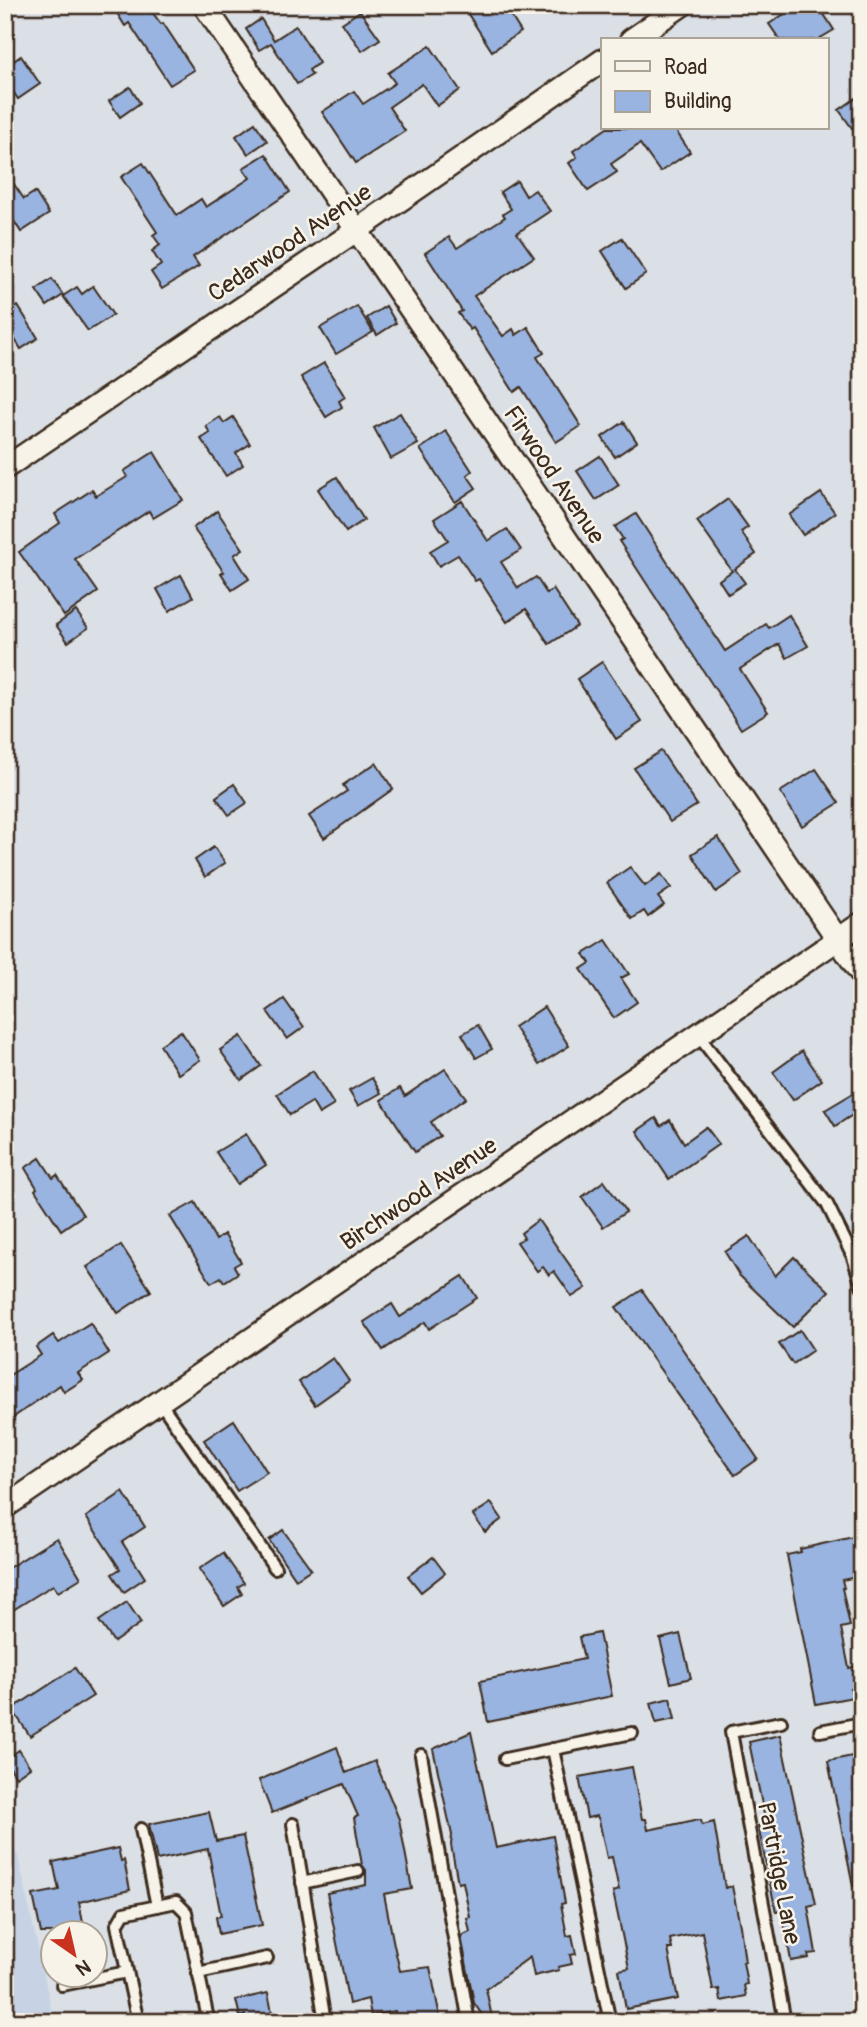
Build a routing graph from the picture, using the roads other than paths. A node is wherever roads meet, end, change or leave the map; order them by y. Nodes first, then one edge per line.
1 (204, 5) edge
2 (682, 5) edge
3 (634, 38) edge
4 (601, 61) edge
5 (356, 230) junction
6 (5, 468) edge
7 (862, 923) edge
8 (838, 939) junction
9 (862, 975) edge
10 (698, 1035) junction
11 (862, 1286) edge
12 (160, 1402) junction
13 (5, 1507) edge
14 (275, 1568) dead end
15 (781, 1722) dead end
16 (862, 1723) edge
17 (820, 1731) dead end
18 (632, 1733) dead end
19 (553, 1749) junction
20 (421, 1755) dead end
21 (505, 1759) dead end
22 (293, 1824) dead end
23 (141, 1829) dead end
24 (358, 1871) dead end
25 (302, 1883) junction
26 (157, 1906) junction
27 (267, 1958) dead end
28 (127, 1972) junction
29 (198, 1972) junction
30 (108, 1976) edge
31 (138, 2022) edge
32 (206, 2022) edge
33 (325, 2022) edge
34 (469, 2022) edge
35 (610, 2022) edge
36 (785, 2022) edge

1 - 5 street, Firwood Avenue
2 - 3 street
4 - 5 street, Cedarwood Avenue
5 - 6 street, Cedarwood Avenue
5 - 8 street, Firwood Avenue
7 - 8 street, Birchwood Avenue
8 - 9 street, Firwood Avenue
8 - 10 street, Birchwood Avenue
10 - 11 lane
10 - 12 street, Birchwood Avenue
12 - 13 street, Birchwood Avenue
12 - 14 lane
15 - 36 lane, Partridge Lane
16 - 17 lane
18 - 19 lane
19 - 21 lane
19 - 35 lane
20 - 34 lane
22 - 25 lane
23 - 26 lane
24 - 25 lane
25 - 33 lane
26 - 28 lane
26 - 29 lane
27 - 29 lane
28 - 30 lane
28 - 31 lane
29 - 32 lane

